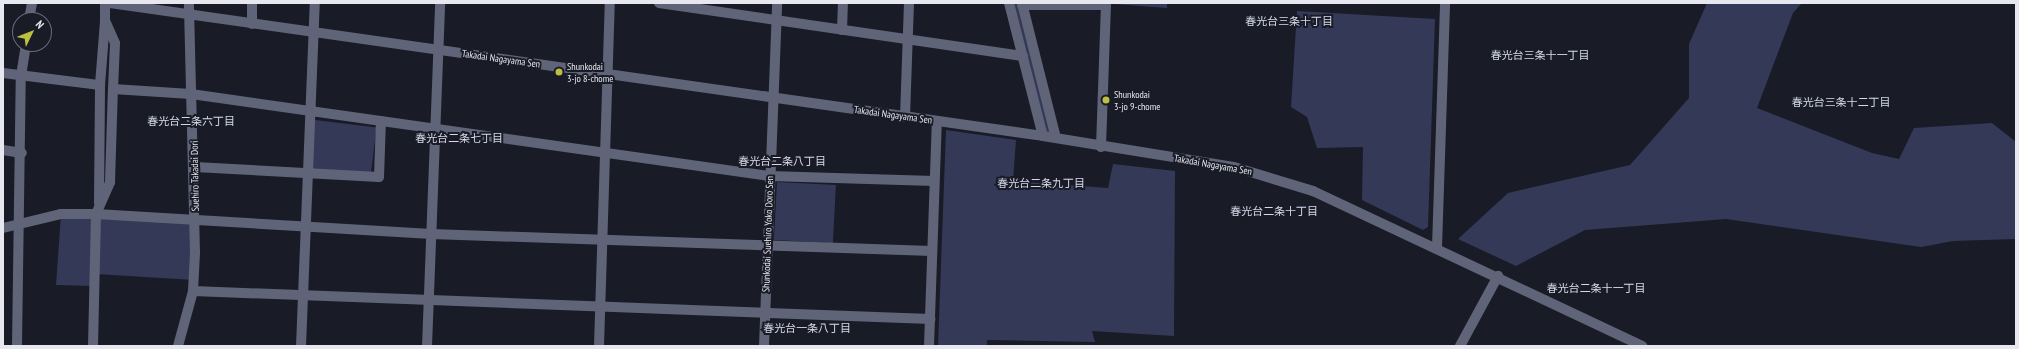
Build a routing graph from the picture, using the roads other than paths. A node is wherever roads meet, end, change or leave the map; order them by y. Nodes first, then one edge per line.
1 (105, 3) edge
2 (110, 3) edge
3 (189, 3) edge
4 (252, 3) edge
5 (314, 3) edge
6 (440, 3) edge
7 (610, 3) edge
8 (659, 3) edge
9 (777, 3) edge
10 (843, 3) edge
11 (909, 3) edge
12 (1009, 3) edge
13 (1445, 3) edge
14 (1022, 4) edge
15 (1106, 4) edge
16 (696, 6) edge
17 (189, 16) junction
18 (776, 20) junction
19 (105, 21) junction
20 (252, 24) junction
21 (842, 30) junction
22 (314, 32) junction
23 (908, 39) junction
24 (438, 50) junction
25 (25, 52) edge
26 (1023, 56) junction
27 (3, 73) edge
28 (608, 75) junction
29 (21, 76) junction
30 (100, 85) junction
31 (113, 89) junction
32 (191, 94) junction
33 (773, 98) junction
34 (308, 111) junction
35 (905, 117) junction
36 (381, 122) junction
37 (937, 122) junction
38 (436, 129) junction
39 (1044, 136) junction
40 (1056, 138) junction
41 (1101, 147) junction
42 (3, 150) edge
43 (22, 153) junction
44 (605, 153) junction
45 (196, 167) junction
46 (307, 173) junction
47 (770, 176) junction
48 (934, 181) junction
49 (99, 203) junction
50 (96, 214) junction
51 (196, 221) junction
52 (20, 224) junction
53 (306, 227) junction
54 (3, 228) edge
55 (431, 234) junction
56 (603, 239) junction
57 (768, 245) junction
58 (1437, 247) junction
59 (932, 251) junction
60 (1498, 276) junction
61 (193, 291) junction
62 (303, 296) junction
63 (430, 302) junction
64 (600, 307) junction
65 (765, 313) junction
66 (930, 319) junction
67 (17, 346) edge
68 (93, 346) edge
69 (178, 346) edge
70 (301, 346) edge
71 (427, 346) edge
72 (599, 346) edge
73 (764, 346) edge
74 (929, 346) edge
75 (1460, 346) edge
76 (1642, 346) edge

1 - 19 street
2 - 17 street, Takadai Nagayama Sen
3 - 17 street, Suehiro Takadai Dori
4 - 20 street
5 - 22 street
6 - 24 street
7 - 28 street
8 - 16 street
9 - 18 street, Shunkodai Suehiro Yoko Doro Sen
10 - 21 street
11 - 23 street
12 - 26 street
13 - 58 street
14 - 15 street
14 - 40 street
15 - 41 street
16 - 18 street
17 - 20 street, Takadai Nagayama Sen
17 - 32 street, Suehiro Takadai Dori
18 - 21 street
18 - 33 street, Shunkodai Suehiro Yoko Doro Sen
19 - 30 street
19 - 31 street
20 - 22 street, Takadai Nagayama Sen
21 - 23 street
22 - 24 street, Takadai Nagayama Sen
22 - 34 street
23 - 26 street
23 - 35 street
24 - 28 street, Takadai Nagayama Sen
24 - 38 street
25 - 29 street
26 - 39 street
27 - 29 street
28 - 33 street, Takadai Nagayama Sen
28 - 44 street
29 - 30 street
29 - 43 street
30 - 49 street
31 - 32 street
31 - 49 street
32 - 34 street
32 - 45 street, Suehiro Takadai Dori
33 - 35 street, Takadai Nagayama Sen
33 - 47 street, Shunkodai Suehiro Yoko Doro Sen
34 - 36 street
34 - 46 street
35 - 37 street, Takadai Nagayama Sen
36 - 38 street
36 - 46 street
37 - 39 street, Takadai Nagayama Sen
37 - 48 street
38 - 44 street
38 - 55 street
39 - 40 street, Takadai Nagayama Sen
40 - 41 street, Takadai Nagayama Sen
41 - 58 street, Takadai Nagayama Sen
42 - 43 street
43 - 52 street
44 - 47 street
44 - 56 street
45 - 46 street
45 - 51 street, Suehiro Takadai Dori
46 - 53 street
47 - 48 street
47 - 57 street, Shunkodai Suehiro Yoko Doro Sen
48 - 59 street
49 - 50 street
50 - 51 street
50 - 52 street
50 - 68 street
51 - 53 street
51 - 61 street, Suehiro Takadai Dori
52 - 54 street
52 - 67 street
53 - 55 street
53 - 62 street
55 - 56 street
55 - 63 street
56 - 57 street
56 - 64 street
57 - 59 street
57 - 65 street, Shunkodai Suehiro Yoko Doro Sen
58 - 60 street, Takadai Nagayama Sen
59 - 66 street
60 - 75 street
60 - 76 street, Takadai Nagayama Sen
61 - 62 street
61 - 69 street, Suehiro Takadai Dori
62 - 63 street
62 - 70 street
63 - 64 street
63 - 71 street
64 - 65 street
64 - 72 street
65 - 66 street
65 - 73 street, Shunkodai Suehiro Yoko Doro Sen
66 - 74 street

